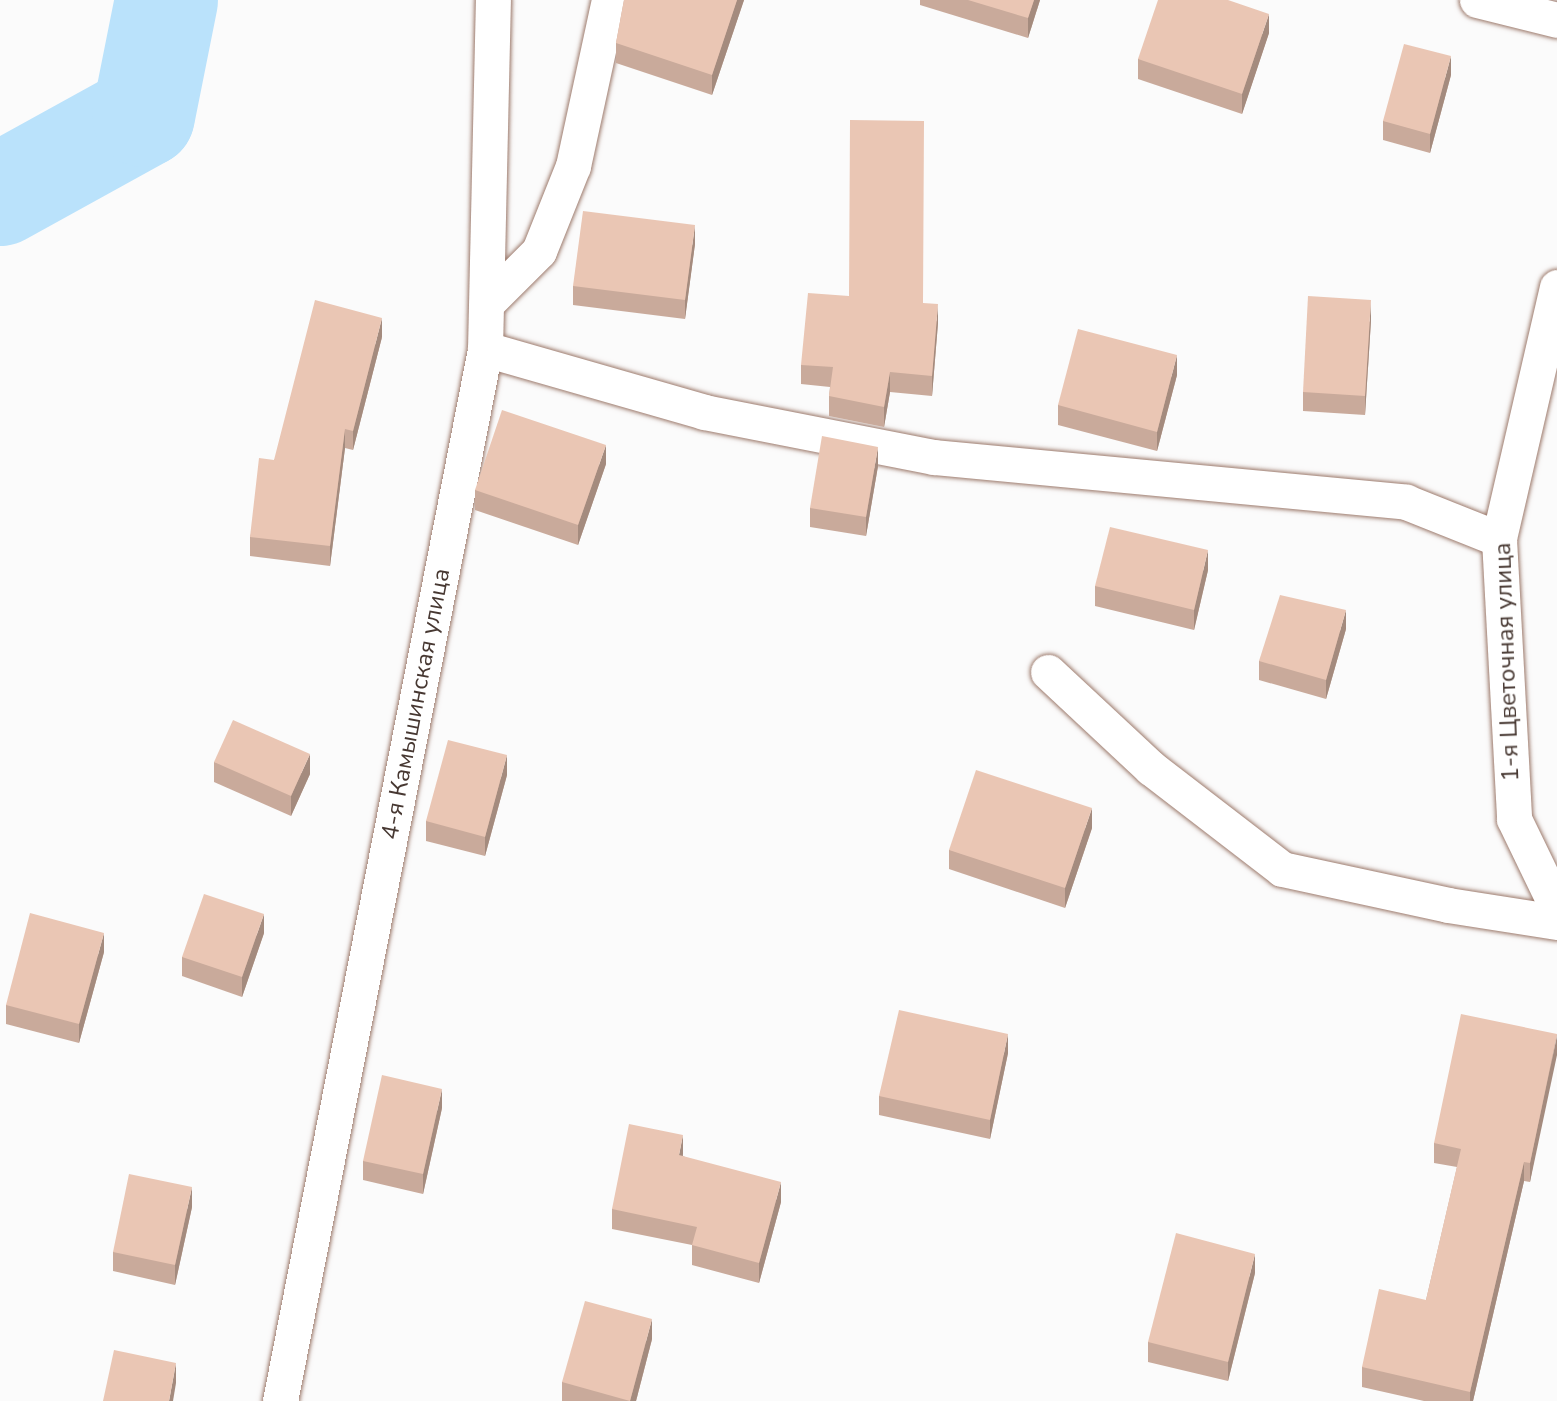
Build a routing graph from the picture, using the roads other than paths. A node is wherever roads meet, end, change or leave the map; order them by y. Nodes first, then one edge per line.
1 (493, 0) edge
2 (609, 0) edge
3 (1477, 0) edge
4 (1557, 20) edge
5 (1557, 287) edge
6 (488, 302) junction
7 (485, 349) junction
8 (1499, 539) junction
9 (1048, 672) dead end
10 (1557, 908) edge
11 (1557, 922) edge
12 (280, 1401) edge

1 - 6 lane, 4-я Камышинская улица
2 - 6 lane
3 - 4 lane
5 - 8 lane, 1-я Цветочная улица
6 - 7 lane, 4-я Камышинская улица
7 - 8 lane
7 - 12 lane, 4-я Камышинская улица
8 - 10 lane, 1-я Цветочная улица
9 - 11 lane

